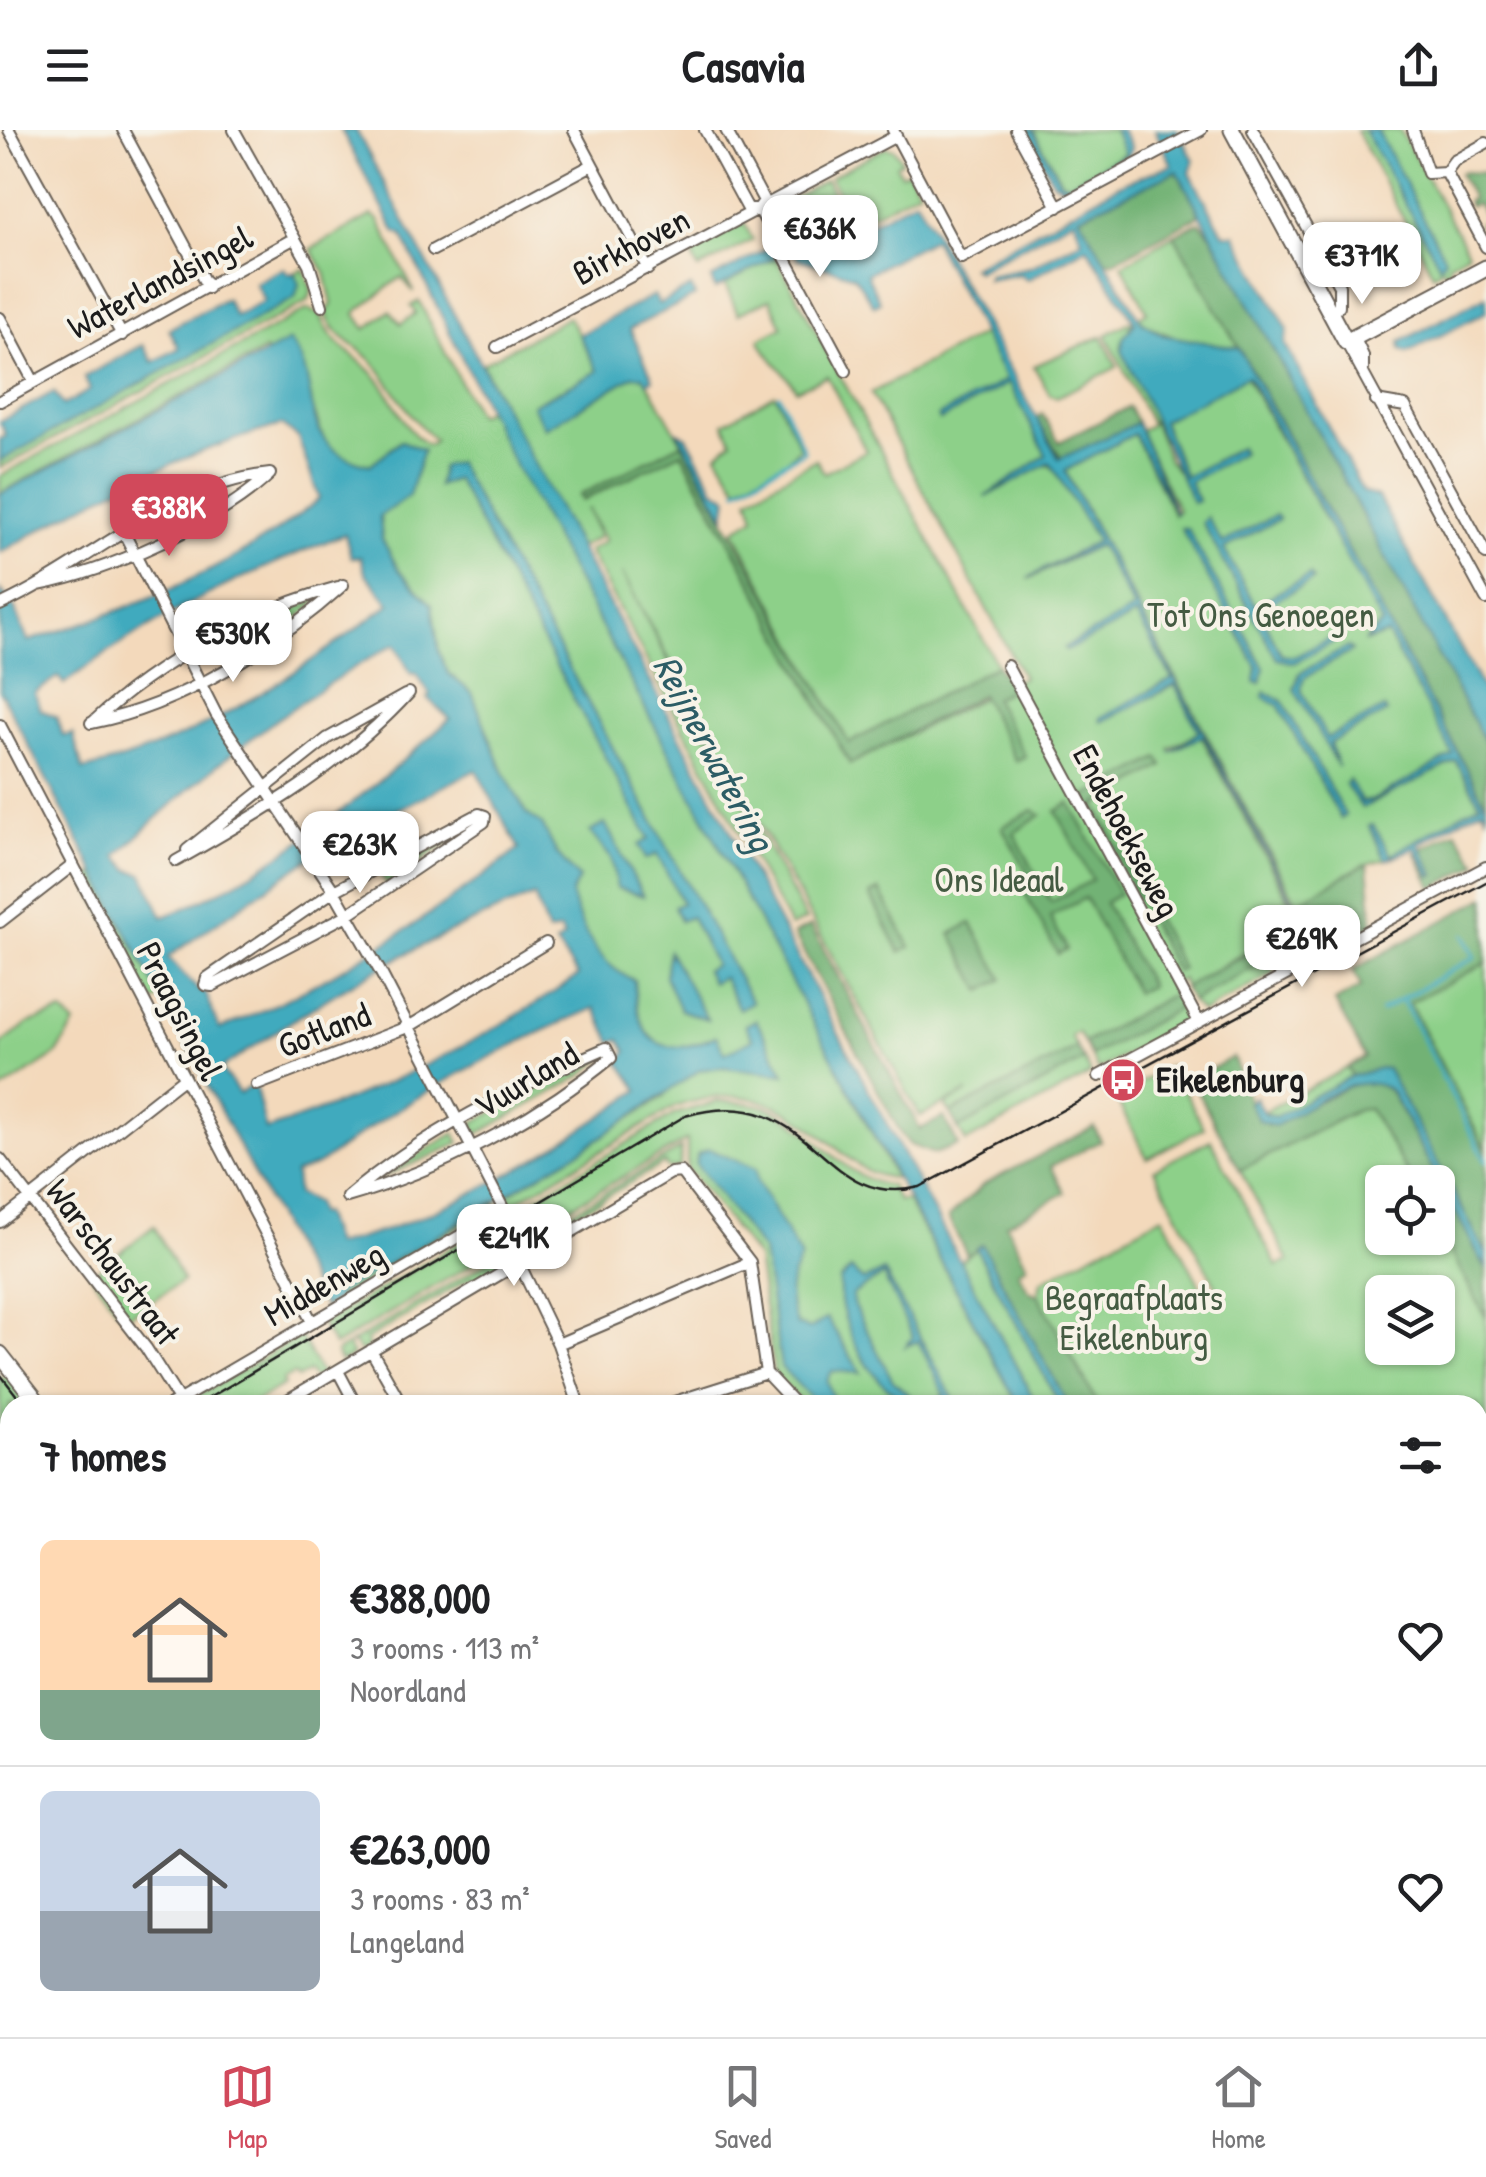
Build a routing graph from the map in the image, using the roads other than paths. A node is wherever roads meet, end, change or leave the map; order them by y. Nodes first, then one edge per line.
1 (9, 130) edge
2 (123, 130) edge
3 (234, 130) edge
4 (574, 130) edge
5 (705, 130) edge
6 (726, 130) edge
7 (1016, 130) edge
8 (1201, 130) edge
9 (1232, 130) edge
10 (1253, 130) edge
11 (1413, 130) edge
12 (895, 133) edge
13 (1486, 143) edge
14 (592, 166) junction
15 (1446, 172) junction
16 (1058, 207) junction
17 (758, 209) junction
18 (293, 239) junction
19 (1486, 247) edge
20 (433, 250) dead end
21 (1486, 268) edge
22 (648, 269) junction
23 (208, 288) junction
24 (321, 304) dead end
25 (1330, 314) junction
26 (0, 318) edge
27 (122, 334) junction
28 (1351, 340) junction
29 (497, 347) dead end
30 (846, 371) dead end
31 (34, 382) junction
32 (0, 400) edge
33 (1376, 400) junction
34 (122, 531) junction
35 (133, 552) junction
36 (1486, 554) edge
37 (37, 586) junction
38 (1486, 599) edge
39 (5, 602) edge
40 (185, 656) junction
41 (1008, 666) dead end
42 (199, 682) junction
43 (0, 725) edge
44 (264, 784) junction
45 (277, 801) junction
46 (73, 864) junction
47 (1486, 867) edge
48 (334, 891) junction
49 (347, 914) junction
50 (0, 922) edge
51 (546, 943) dead end
52 (1198, 1022) junction
53 (410, 1026) junction
54 (1099, 1076) dead end
55 (184, 1078) junction
56 (257, 1085) dead end
57 (442, 1088) joint
58 (460, 1120) junction
59 (473, 1144) junction
60 (0, 1159) edge
61 (31, 1198) junction
62 (503, 1204) joint
63 (0, 1222) edge
64 (750, 1262) junction
65 (518, 1263) junction
66 (312, 1322) junction
67 (558, 1344) junction
68 (371, 1350) junction
69 (0, 1354) edge
70 (338, 1371) junction
71 (766, 1372) junction
72 (32, 1395) edge
73 (170, 1395) edge
74 (189, 1395) edge
75 (296, 1395) edge
76 (351, 1395) edge
77 (396, 1395) edge
78 (575, 1395) edge
79 (696, 1395) edge
80 (787, 1395) edge

1 - 27 street
2 - 23 street
3 - 18 street
4 - 14 street
5 - 17 street
6 - 17 street
7 - 16 street
8 - 16 street
9 - 25 street
10 - 25 street
11 - 15 street
12 - 16 street
12 - 17 street, Birkhoven
13 - 15 street
14 - 20 street
14 - 22 street
15 - 19 street
17 - 22 street, Birkhoven
17 - 30 street
18 - 23 street, Waterlandsingel
18 - 24 street
21 - 28 street
22 - 29 street, Birkhoven
23 - 27 street, Waterlandsingel
25 - 28 street
26 - 31 street
27 - 31 street, Waterlandsingel
28 - 33 street
31 - 32 street, Waterlandsingel
33 - 36 street
33 - 38 street
34 - 35 street, Gotland
34 - 35 street
34 - 37 street
35 - 37 street
35 - 40 street, Gotland
37 - 39 street
40 - 42 street, Gotland
40 - 42 street
40 - 42 street
41 - 52 street, Endehoekseweg
42 - 44 street, Gotland
43 - 46 street, Praagsingel
44 - 45 street, Gotland
44 - 45 street
44 - 45 street
45 - 48 street, Gotland
46 - 50 street
46 - 55 street, Praagsingel
47 - 52 street
48 - 49 street, Gotland
48 - 49 street
48 - 49 street
49 - 53 street, Gotland
51 - 53 street, Gotland
52 - 54 street
53 - 56 street, Gotland
53 - 57 street, Gotland
55 - 61 street
55 - 66 street, Praagsingel
57 - 58 street, Vuurland
58 - 59 street, Vuurland
58 - 59 street, Vuurland
58 - 59 street, Vuurland
59 - 62 street, Vuurland
60 - 61 street, Warschaustraat
61 - 63 street
61 - 73 street, Warschaustraat
62 - 66 street, Middenweg
64 - 65 street
64 - 67 street
64 - 71 street
65 - 67 street
65 - 68 street
66 - 74 street, Middenweg
67 - 78 street
68 - 70 street
68 - 77 street
69 - 72 street
70 - 75 street
70 - 76 street
71 - 79 street
71 - 80 street

